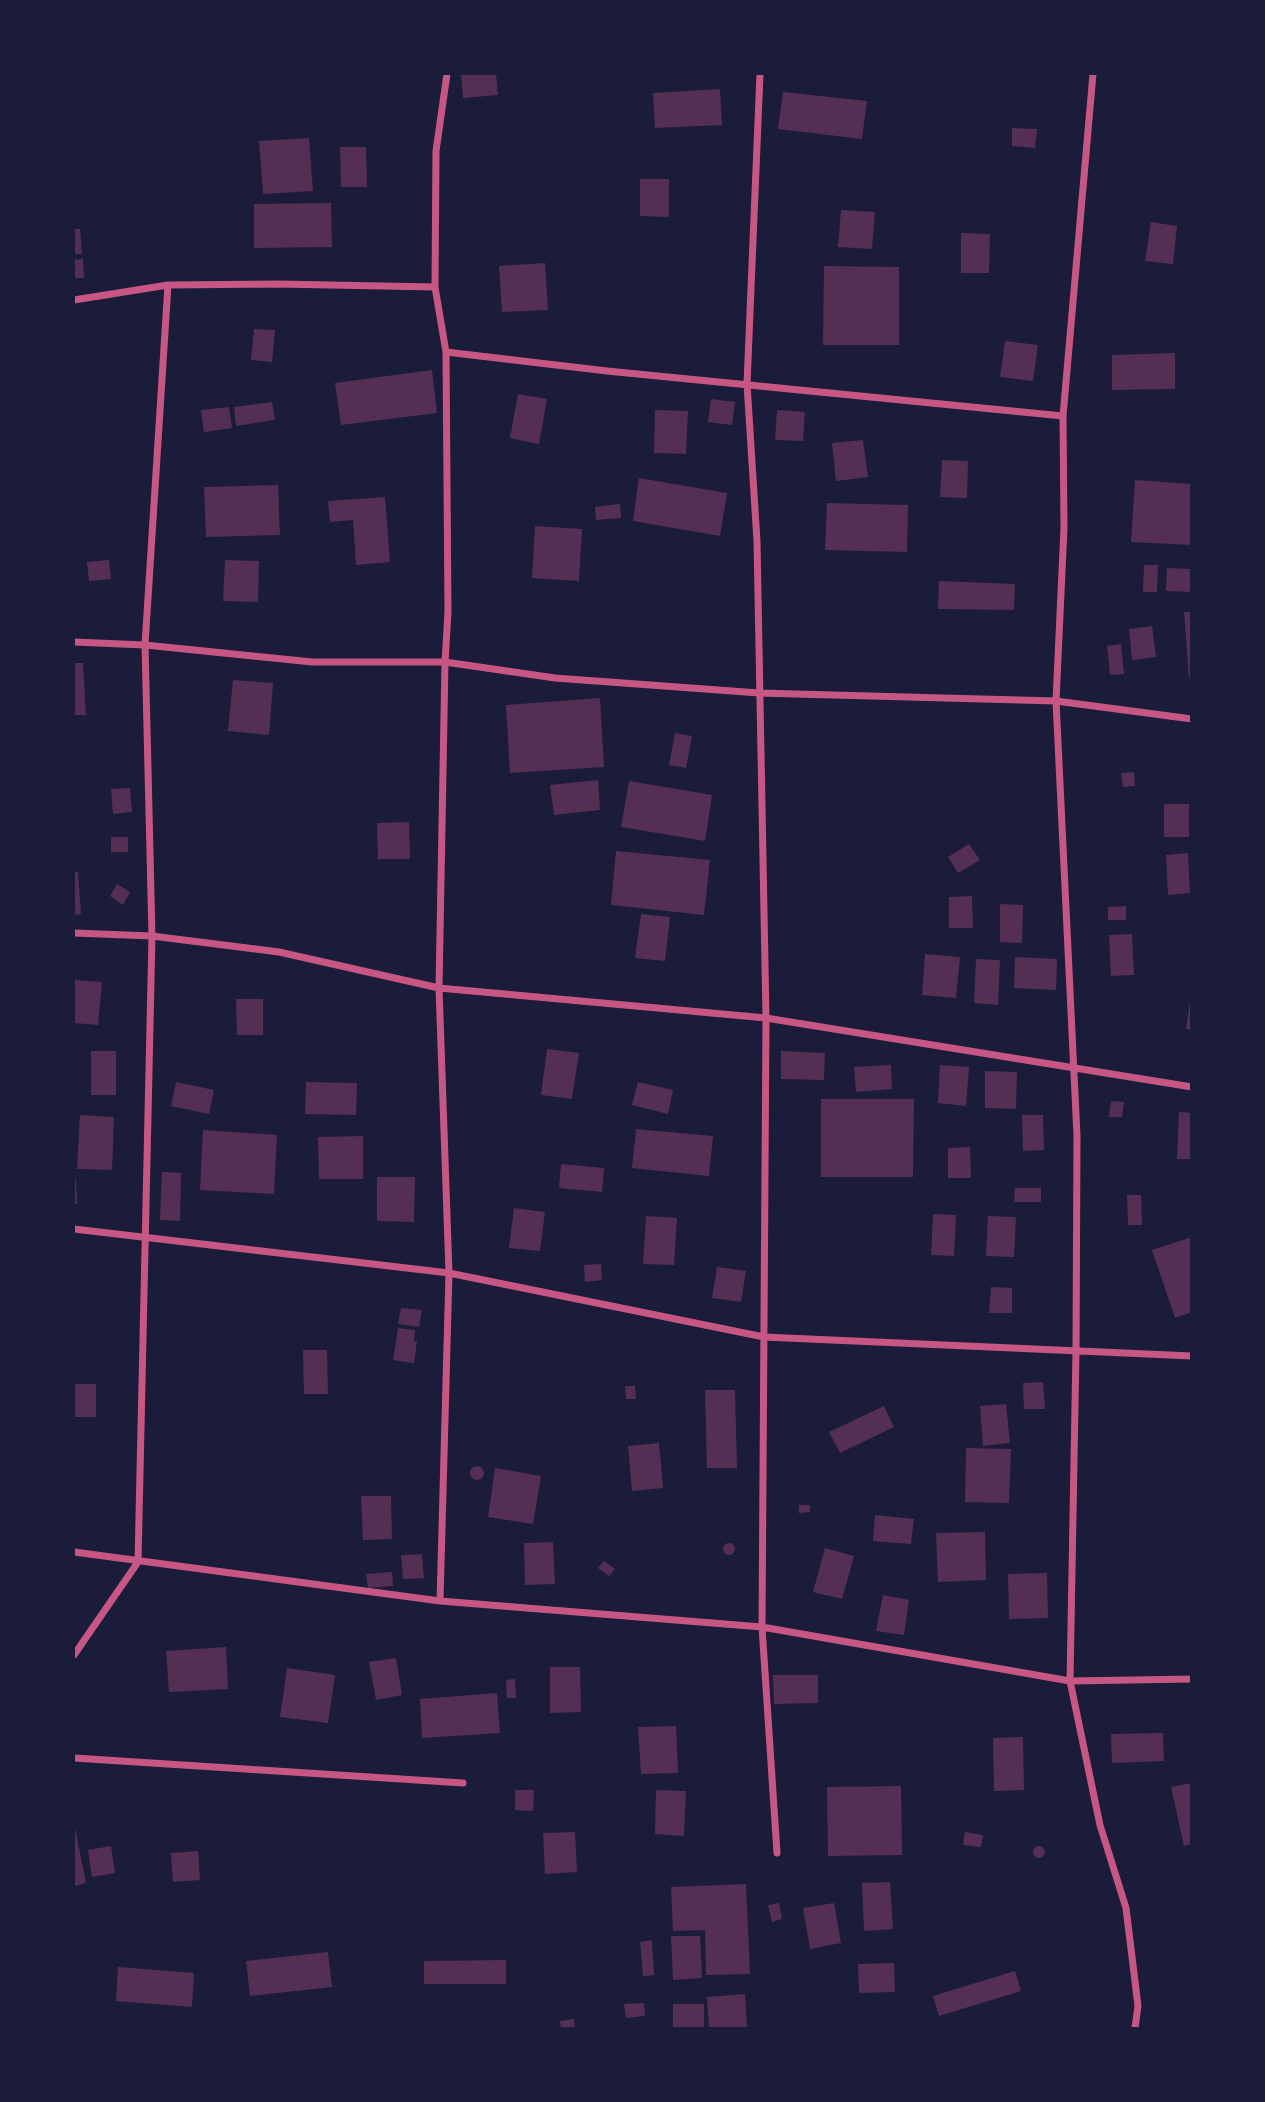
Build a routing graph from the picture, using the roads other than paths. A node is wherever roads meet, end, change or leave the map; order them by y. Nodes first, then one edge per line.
1 (447, 74) edge
2 (760, 74) edge
3 (1093, 74) edge
4 (168, 285) junction
5 (435, 287) junction
6 (74, 300) edge
7 (446, 352) junction
8 (747, 384) junction
9 (1063, 416) junction
10 (74, 642) edge
11 (145, 645) junction
12 (445, 662) junction
13 (759, 693) junction
14 (1056, 701) junction
15 (1192, 719) edge
16 (74, 933) edge
17 (152, 936) junction
18 (439, 988) junction
19 (765, 1018) junction
20 (1074, 1069) junction
21 (1192, 1087) edge
22 (74, 1230) edge
23 (144, 1238) junction
24 (449, 1273) junction
25 (764, 1337) junction
26 (1076, 1351) junction
27 (1192, 1356) edge
28 (74, 1552) edge
29 (138, 1562) junction
30 (440, 1601) junction
31 (762, 1628) junction
32 (74, 1655) edge
33 (1192, 1679) edge
34 (1070, 1681) junction
35 (74, 1758) edge
36 (463, 1783) dead end
37 (777, 1853) dead end
38 (1135, 2028) edge

1 - 5 street
2 - 8 street
3 - 9 street
4 - 5 street
4 - 6 street
4 - 11 street
5 - 7 street
7 - 8 street
7 - 12 street
8 - 9 street
8 - 13 street
9 - 14 street
10 - 11 street
11 - 12 street
11 - 17 street
12 - 13 street
12 - 18 street
13 - 14 street
13 - 19 street
14 - 15 street
14 - 20 street
16 - 17 street
17 - 18 street
17 - 23 street
18 - 19 street
18 - 24 street
19 - 20 street
19 - 25 street
20 - 21 street
20 - 26 street
22 - 23 street
23 - 24 street
23 - 29 street
24 - 25 street
24 - 30 street
25 - 26 street
25 - 31 street
26 - 27 street
26 - 34 street
28 - 29 street
29 - 30 street
29 - 32 street
30 - 31 street
31 - 34 street
31 - 37 street
33 - 34 street
34 - 38 street
35 - 36 street

